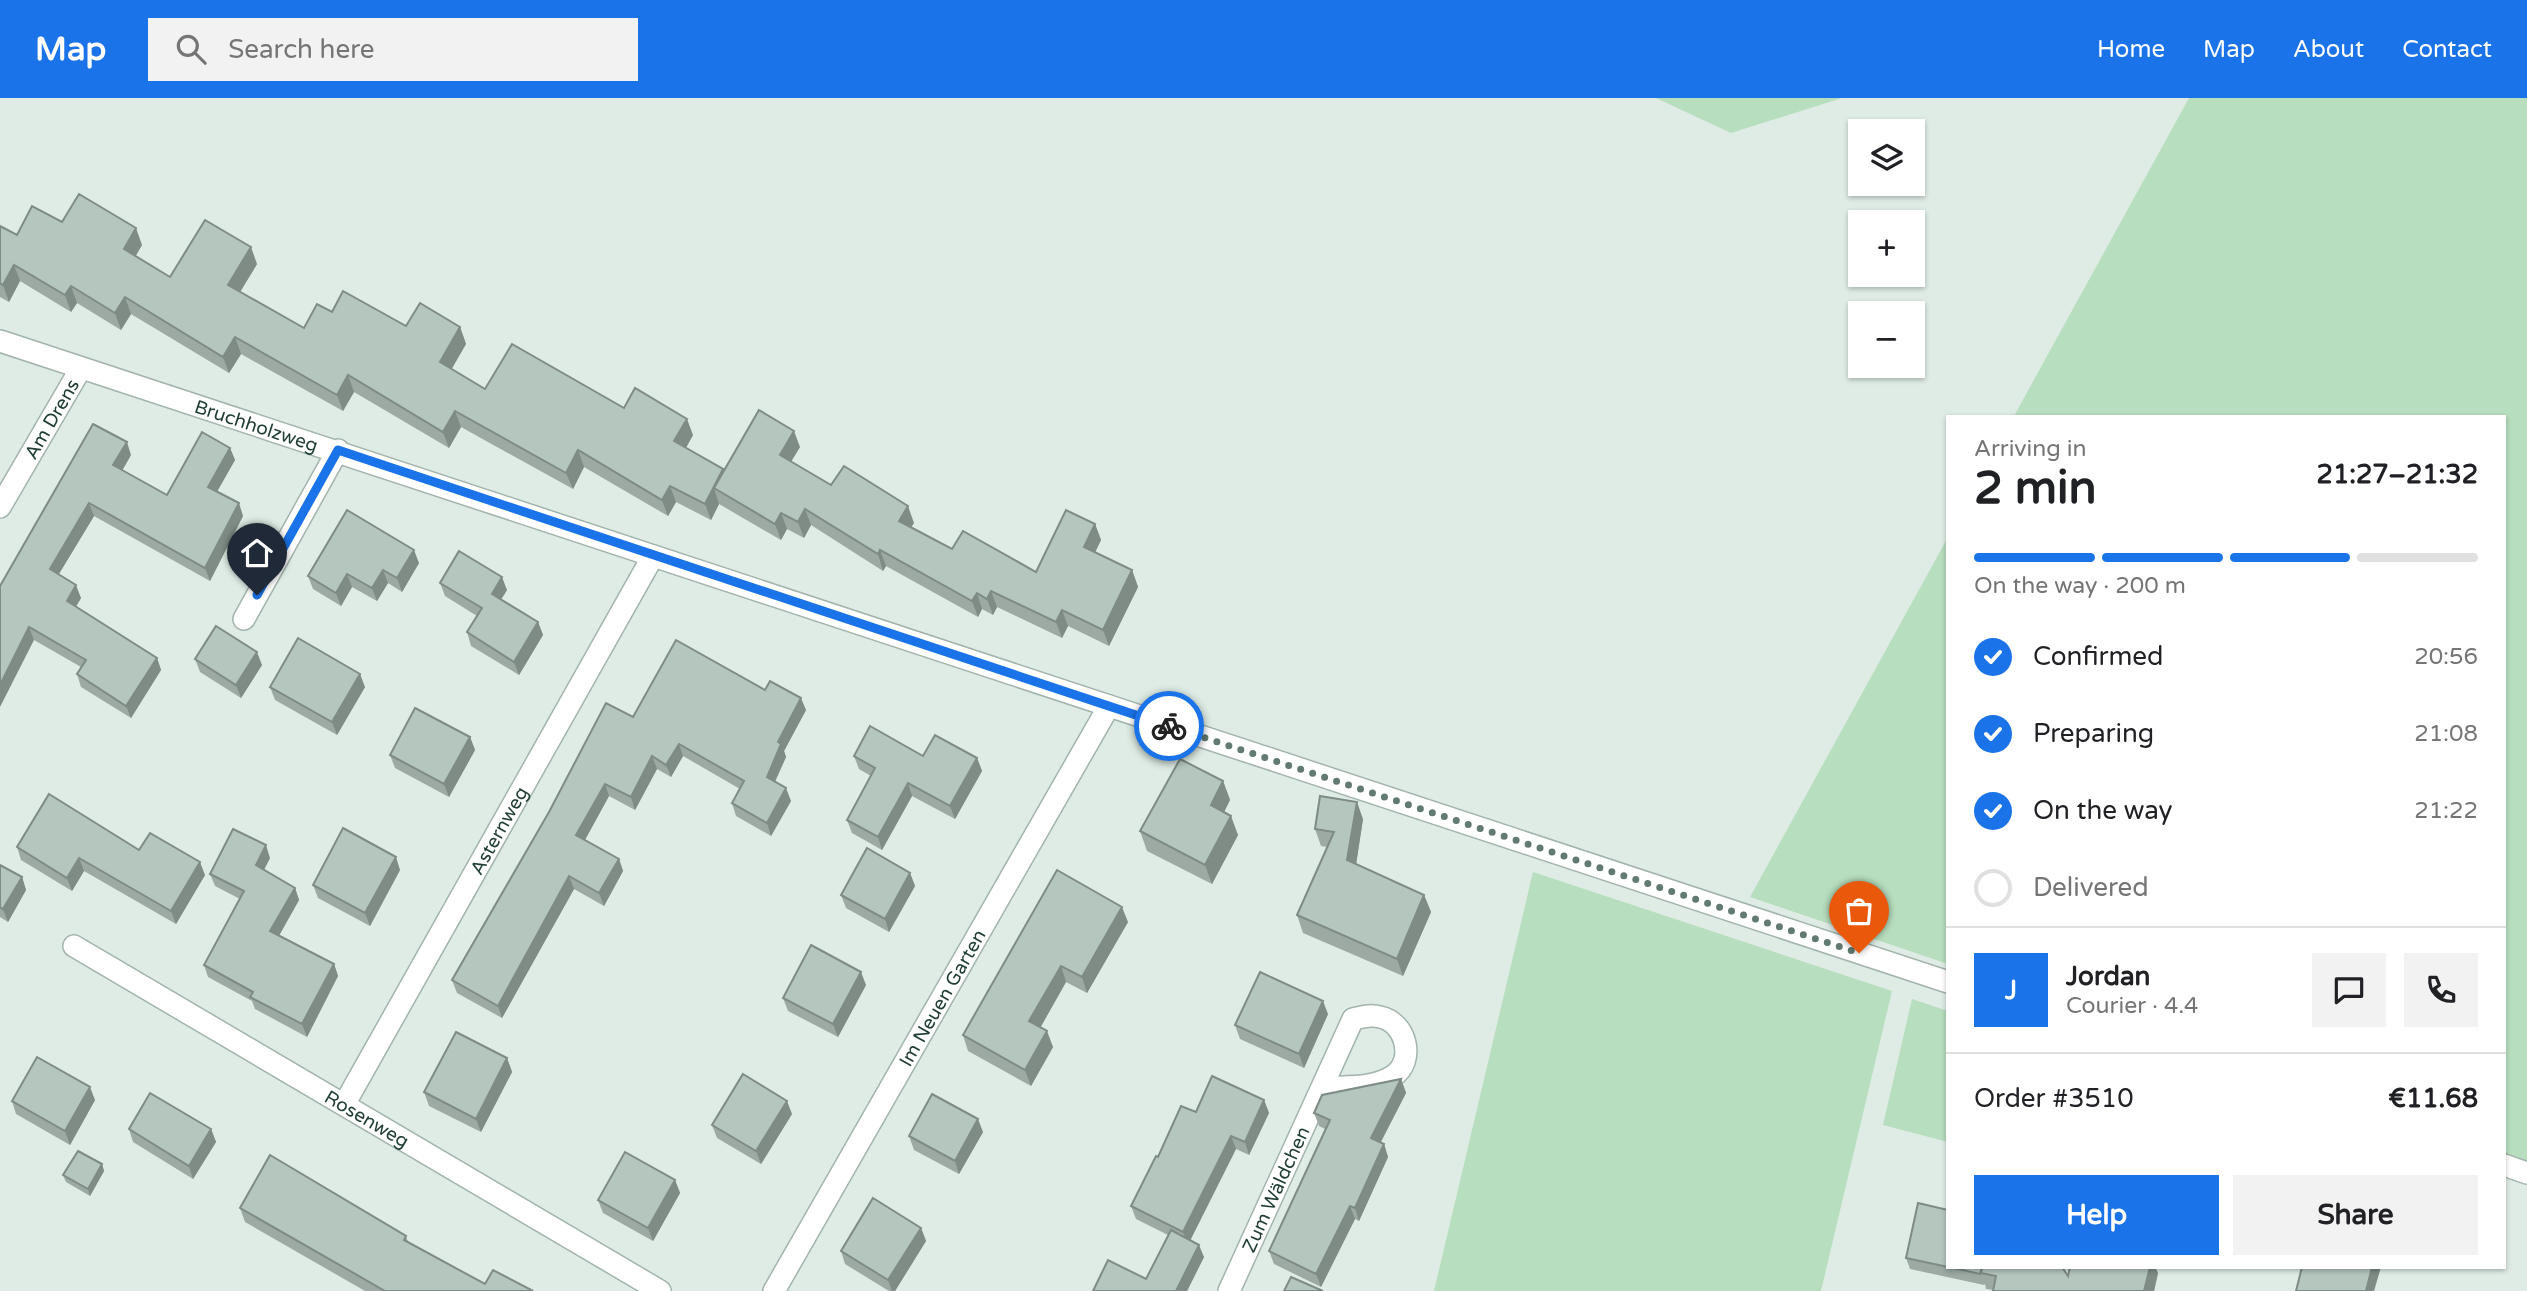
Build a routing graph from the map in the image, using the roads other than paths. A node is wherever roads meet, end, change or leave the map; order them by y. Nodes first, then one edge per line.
1 (0, 341) edge
2 (81, 368) junction
3 (338, 450) junction
4 (0, 507) edge
5 (653, 555) junction
6 (244, 619) dead end
7 (1108, 706) junction
8 (74, 946) dead end
9 (1946, 981) edge
10 (1323, 1088) dead end
11 (345, 1103) junction
12 (2506, 1166) edge
13 (2527, 1173) edge
14 (660, 1291) edge
15 (774, 1291) edge
16 (1229, 1291) edge

1 - 2 street, Bruchholzweg
2 - 3 street, Bruchholzweg
2 - 4 street, Am Drens
3 - 5 street, Bruchholzweg
3 - 6 street
5 - 7 street, Bruchholzweg
5 - 11 street, Asternweg
7 - 9 street, Bruchholzweg
7 - 15 street, Im Neuen Garten
8 - 11 street, Rosenweg
10 - 16 street, Zum Wäldchen
11 - 14 street, Rosenweg
12 - 13 street

